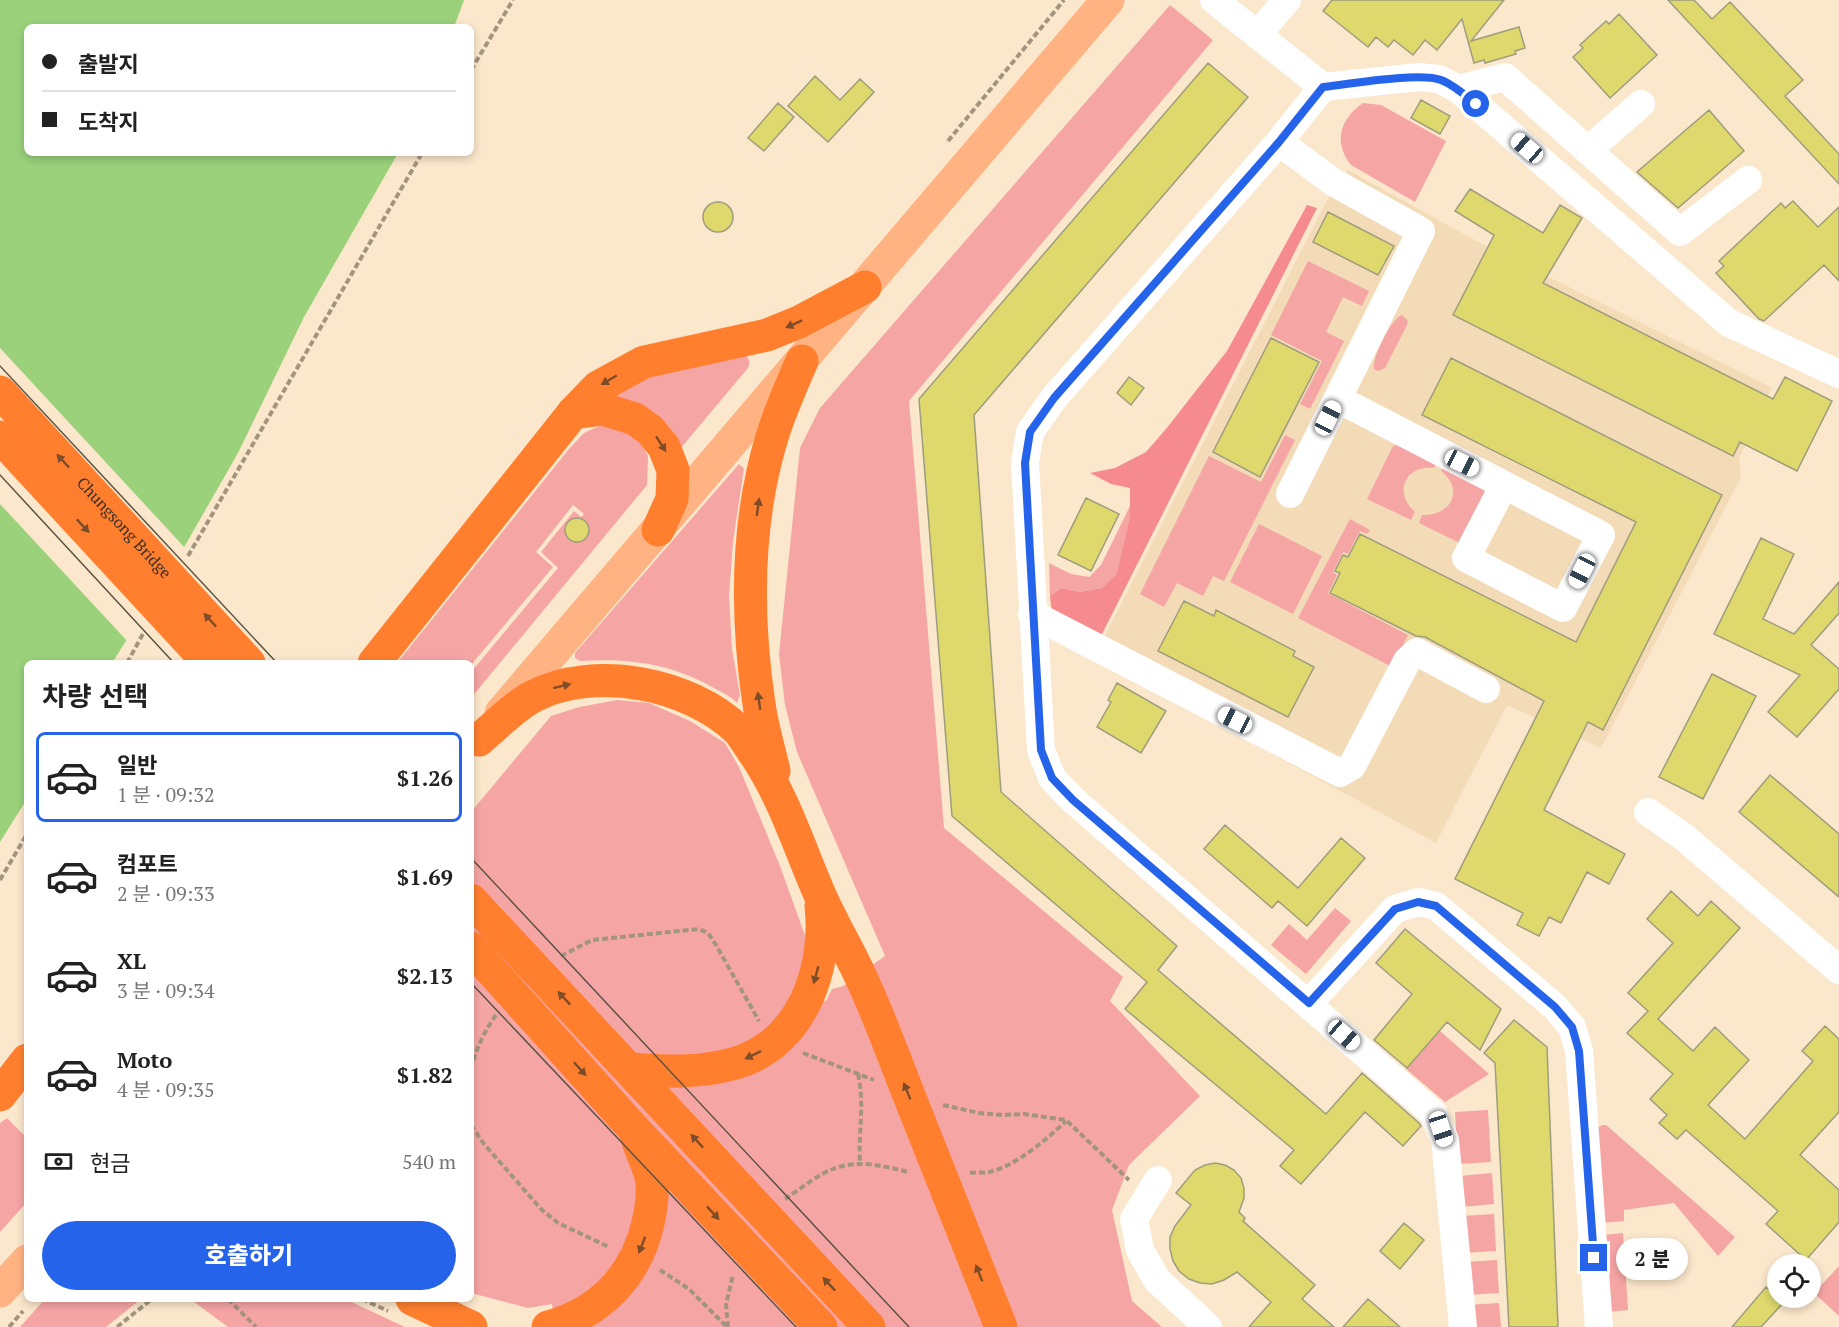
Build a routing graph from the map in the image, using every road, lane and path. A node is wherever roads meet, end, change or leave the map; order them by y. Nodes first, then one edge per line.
1 (513, 0) edge
2 (1108, 0) edge
3 (1214, 0) edge
4 (1287, 0) edge
5 (1257, 35) junction
6 (474, 65) edge
7 (1323, 87) junction
8 (1458, 89) junction
9 (1641, 104) dead end
10 (1279, 142) junction
11 (1588, 150) junction
12 (420, 156) edge
13 (1748, 180) dead end
14 (865, 287) junction
15 (802, 361) junction
16 (1839, 374) edge
17 (0, 392) edge
18 (1338, 399) junction
19 (573, 413) junction
20 (0, 437) edge
21 (1504, 485) junction
22 (1290, 494) dead end
23 (658, 530) junction
24 (186, 560) dead end
25 (1032, 614) junction
26 (144, 632) dead end
27 (129, 660) edge
28 (206, 660) edge
29 (246, 660) edge
30 (376, 660) edge
31 (1486, 689) dead end
32 (475, 745) edge
33 (781, 799) junction
34 (1648, 812) dead end
35 (24, 839) edge
36 (0, 880) edge
37 (820, 896) junction
38 (474, 903) edge
39 (474, 951) edge
40 (1839, 970) edge
41 (1309, 1003) junction
42 (630, 1069) junction
43 (858, 1074) dead end
44 (15, 1076) edge
45 (24, 1098) edge
46 (1066, 1120) dead end
47 (633, 1128) junction
48 (474, 1129) edge
49 (860, 1164) junction
50 (964, 1173) dead end
51 (916, 1174) dead end
52 (1158, 1180) dead end
53 (777, 1204) dead end
54 (616, 1250) dead end
55 (656, 1268) dead end
56 (24, 1270) edge
57 (734, 1270) dead end
58 (14, 1298) edge
59 (148, 1302) edge
60 (231, 1302) edge
61 (418, 1302) edge
62 (562, 1322) edge
63 (9, 1327) edge
64 (117, 1327) edge
65 (256, 1327) edge
66 (471, 1327) edge
67 (728, 1327) edge
68 (821, 1327) edge
69 (869, 1327) edge
70 (1001, 1327) edge
71 (1208, 1327) edge
72 (1463, 1327) edge
73 (1599, 1327) edge

1 - 6 path
2 - 14 main road
3 - 5 street
4 - 5 street
5 - 7 street
7 - 8 street
7 - 10 street
8 - 11 street
8 - 16 street
9 - 11 street
10 - 18 street
10 - 25 street
11 - 13 street
12 - 24 path
14 - 15 main road
14 -> 19 highway
15 - 23 main road
33 -> 15 highway
29 -> 17 highway, Chungsong Bridge
18 - 21 street
18 - 22 street
19 -> 23 highway
19 - 30 highway
20 -> 28 highway, Chungsong Bridge
21 - 21 street
23 - 32 main road
25 - 31 street
25 - 41 street
26 - 27 path
32 -> 33 highway
33 - 37 highway
34 - 40 street
35 - 36 path
37 -> 42 highway
70 -> 37 highway
42 -> 38 highway
39 -> 47 highway
41 - 72 street
41 - 73 street
69 -> 42 highway
43 - 49 path
44 - 45 highway
46 - 50 path
47 -> 62 highway
47 -> 68 highway
48 - 54 path
49 - 51 path
49 - 53 path
52 - 71 street
55 - 67 path
56 - 58 main road
57 - 67 path
58 - 63 path
59 - 64 path
60 - 65 path
61 - 66 highway

